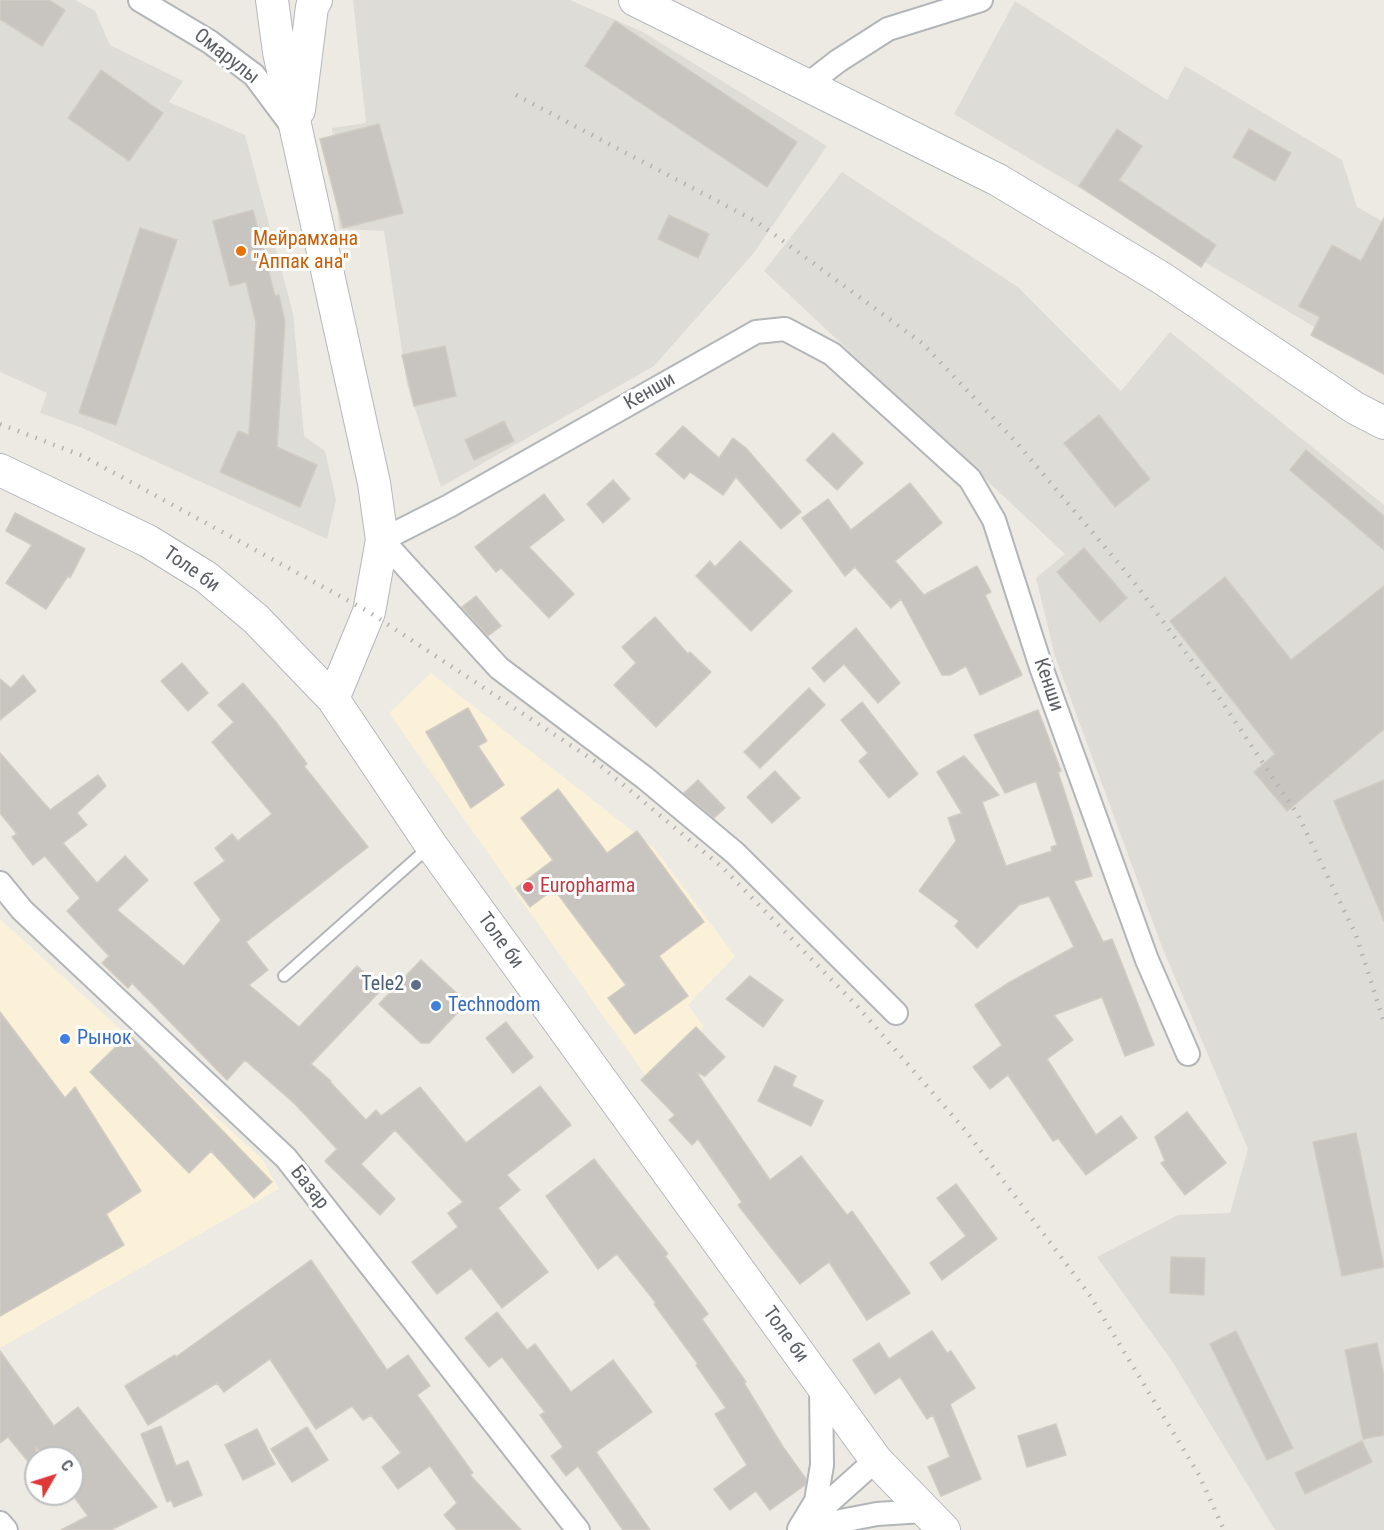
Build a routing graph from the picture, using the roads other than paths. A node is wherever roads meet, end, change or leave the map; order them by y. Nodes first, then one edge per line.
1 (140, 0) edge
2 (272, 0) edge
3 (316, 0) edge
4 (635, 0) edge
5 (981, 0) edge
6 (807, 85) junction
7 (297, 132) junction
8 (1380, 428) edge
9 (0, 470) edge
10 (382, 540) junction
11 (333, 699) junction
12 (431, 845) junction
13 (0, 883) edge
14 (284, 976) dead end
15 (896, 1014) dead end
16 (1188, 1054) dead end
17 (821, 1386) junction
18 (876, 1460) junction
19 (933, 1520) edge
20 (0, 1523) edge
21 (799, 1529) edge
22 (6, 1530) edge
23 (578, 1530) edge

1 - 7 street, Омарулы
2 - 7 main road
3 - 7 main road
4 - 6 main road
5 - 6 street
6 - 8 main road
7 - 10 main road
9 - 11 main road, Толе би
10 - 11 main road
10 - 15 street
10 - 16 street, Кенши
11 - 12 main road, Толе би
12 - 14 lane
12 - 17 main road, Толе би
13 - 23 street, Базар
17 - 18 main road, Толе би
17 - 21 street
18 - 19 main road, Толе би
18 - 21 street
19 - 21 street
20 - 22 street

